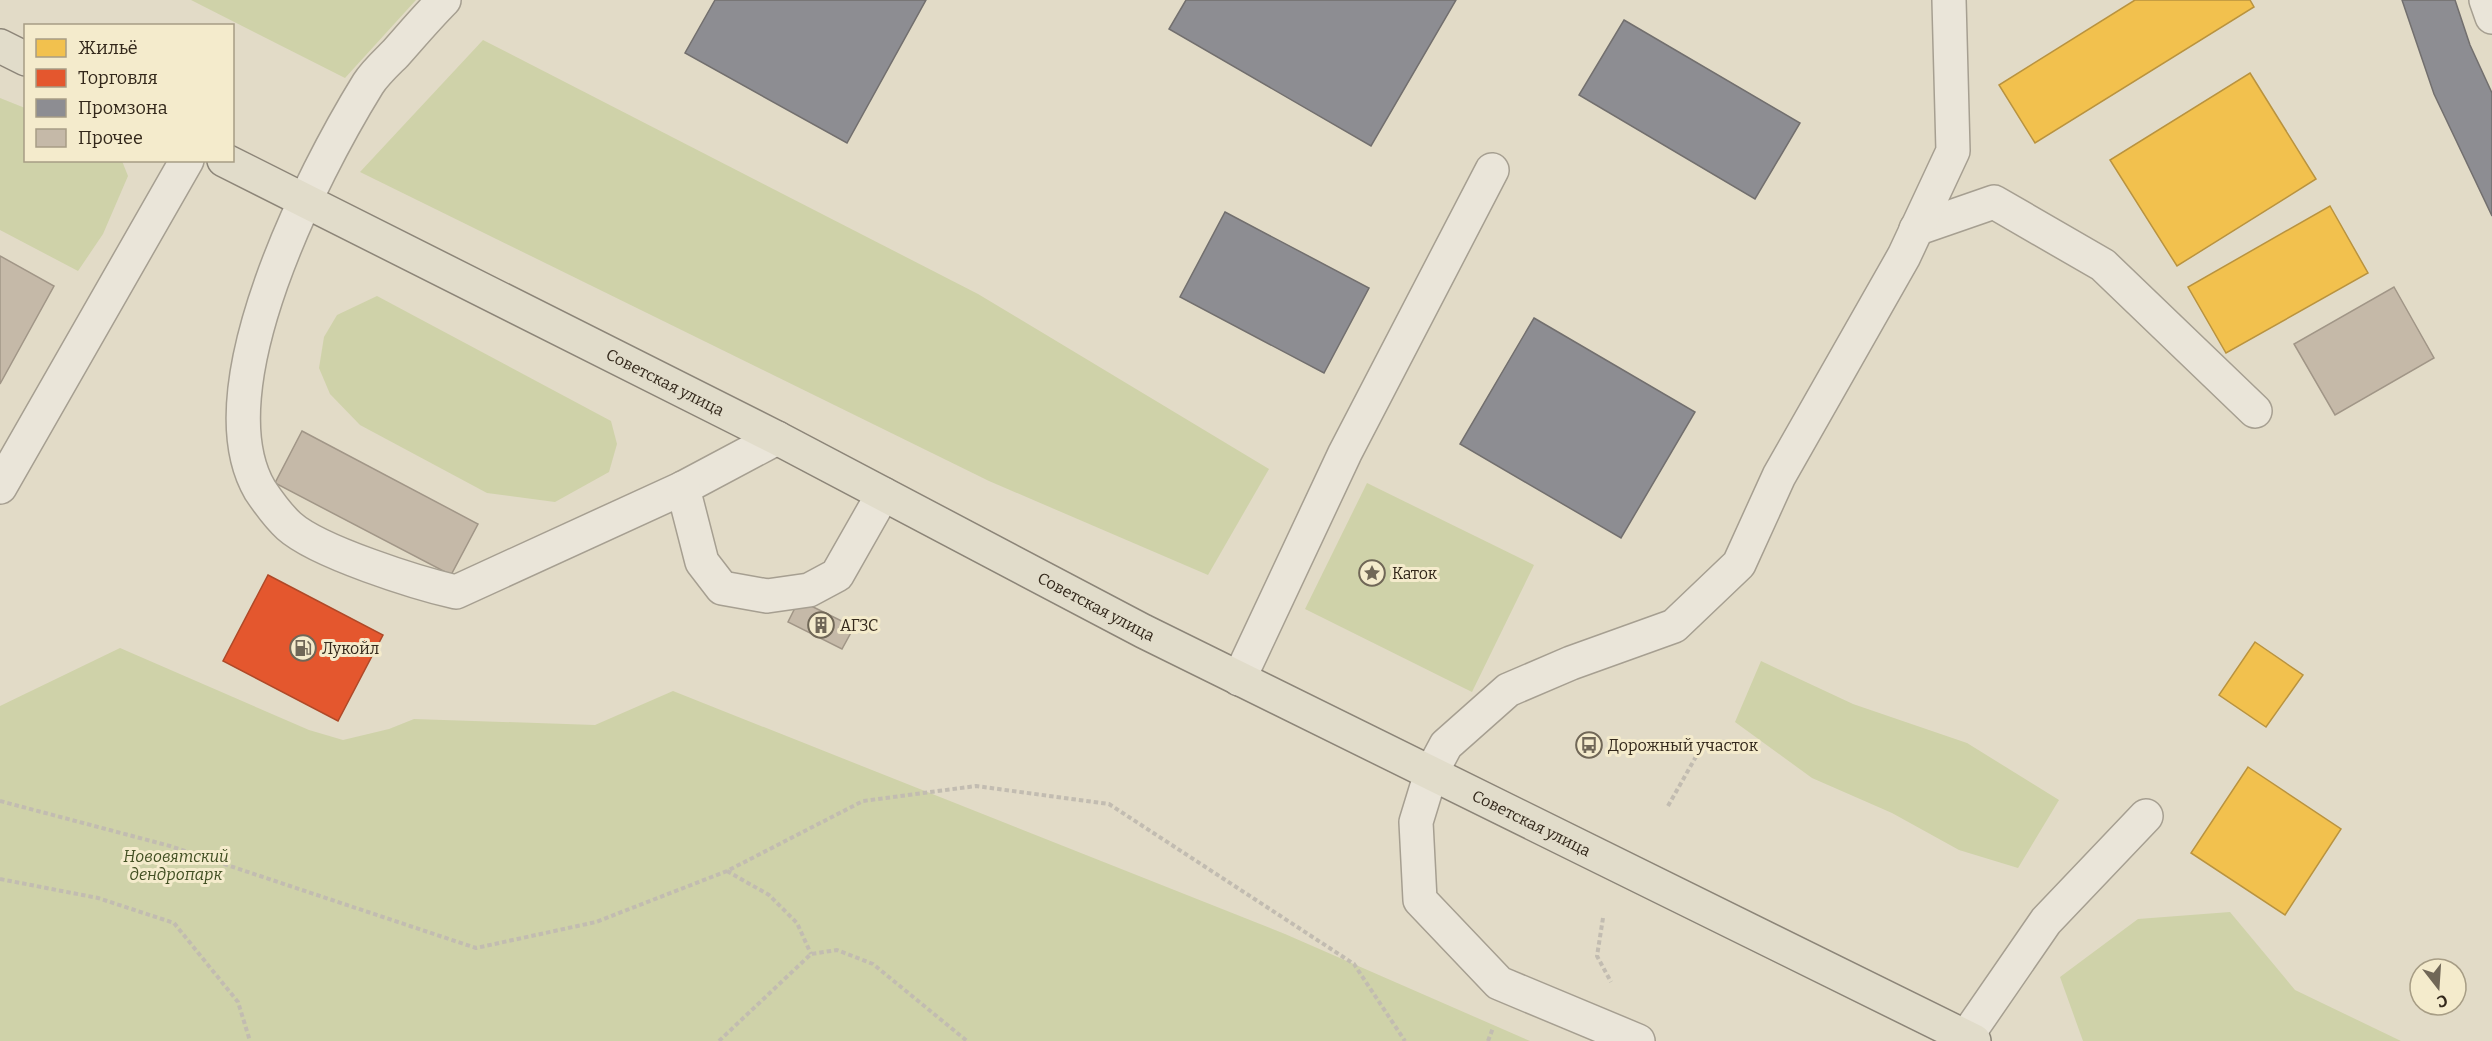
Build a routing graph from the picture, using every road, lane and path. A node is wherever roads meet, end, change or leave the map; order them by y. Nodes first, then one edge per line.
1 (444, 0) edge
2 (1949, 0) edge
3 (2486, 0) edge
4 (2492, 17) edge
5 (0, 46) edge
6 (24, 58) edge
7 (186, 162) edge
8 (228, 162) edge
9 (1492, 170) dead end
10 (303, 201) junction
11 (1916, 229) junction
12 (2255, 411) dead end
13 (777, 438) junction
14 (0, 487) edge
15 (683, 488) junction
16 (883, 494) junction
17 (1239, 679) junction
18 (1702, 746) dead end
19 (1431, 773) junction
20 (0, 801) edge
21 (1668, 806) dead end
22 (2146, 816) dead end
23 (728, 871) junction
24 (0, 879) edge
25 (811, 954) junction
26 (1970, 1039) edge
27 (250, 1041) edge
28 (719, 1041) edge
29 (967, 1041) edge
30 (1406, 1041) edge
31 (1638, 1041) edge

1 - 10 lane
2 - 11 lane
3 - 4 lane
5 - 6 main road
7 - 14 lane
8 - 10 main road, Советская улица
9 - 17 lane
10 - 13 main road, Советская улица
10 - 15 lane
11 - 12 lane
11 - 19 lane
13 - 15 lane
13 - 16 main road, Советская улица
15 - 16 lane
16 - 17 main road, Советская улица
17 - 19 main road, Советская улица
18 - 21 path
19 - 26 main road, Советская улица
19 - 31 lane
20 - 23 path
22 - 26 lane
23 - 25 path
23 - 30 path
24 - 27 path
25 - 28 path
25 - 29 path

